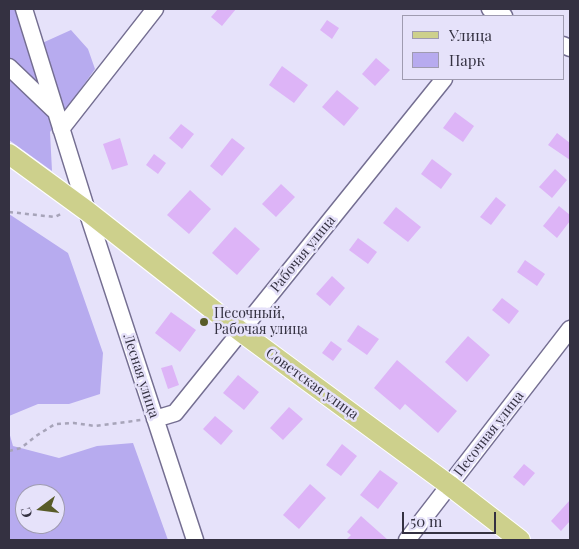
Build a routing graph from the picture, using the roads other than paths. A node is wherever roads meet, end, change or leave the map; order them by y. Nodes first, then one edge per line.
1 (24, 9) edge
2 (155, 9) edge
3 (9, 67) edge
4 (443, 80) edge
5 (56, 111) junction
6 (61, 129) junction
7 (9, 154) edge
8 (87, 211) junction
9 (570, 329) edge
10 (240, 331) junction
11 (155, 419) junction
12 (449, 485) junction
13 (516, 539) edge
14 (195, 540) edge
15 (407, 540) edge

1 - 5 street, Лесная улица
2 - 6 street
3 - 5 street
4 - 10 street, Рабочая улица
5 - 6 street, Лесная улица
6 - 8 street, Лесная улица
7 - 8 main road, Советская улица
8 - 10 main road, Советская улица
8 - 11 street, Лесная улица
9 - 12 street, Песочная улица
10 - 11 street, Рабочая улица
10 - 12 main road, Советская улица
11 - 14 street, Лесная улица
12 - 13 main road, Советская улица
12 - 15 street, Песочная улица

